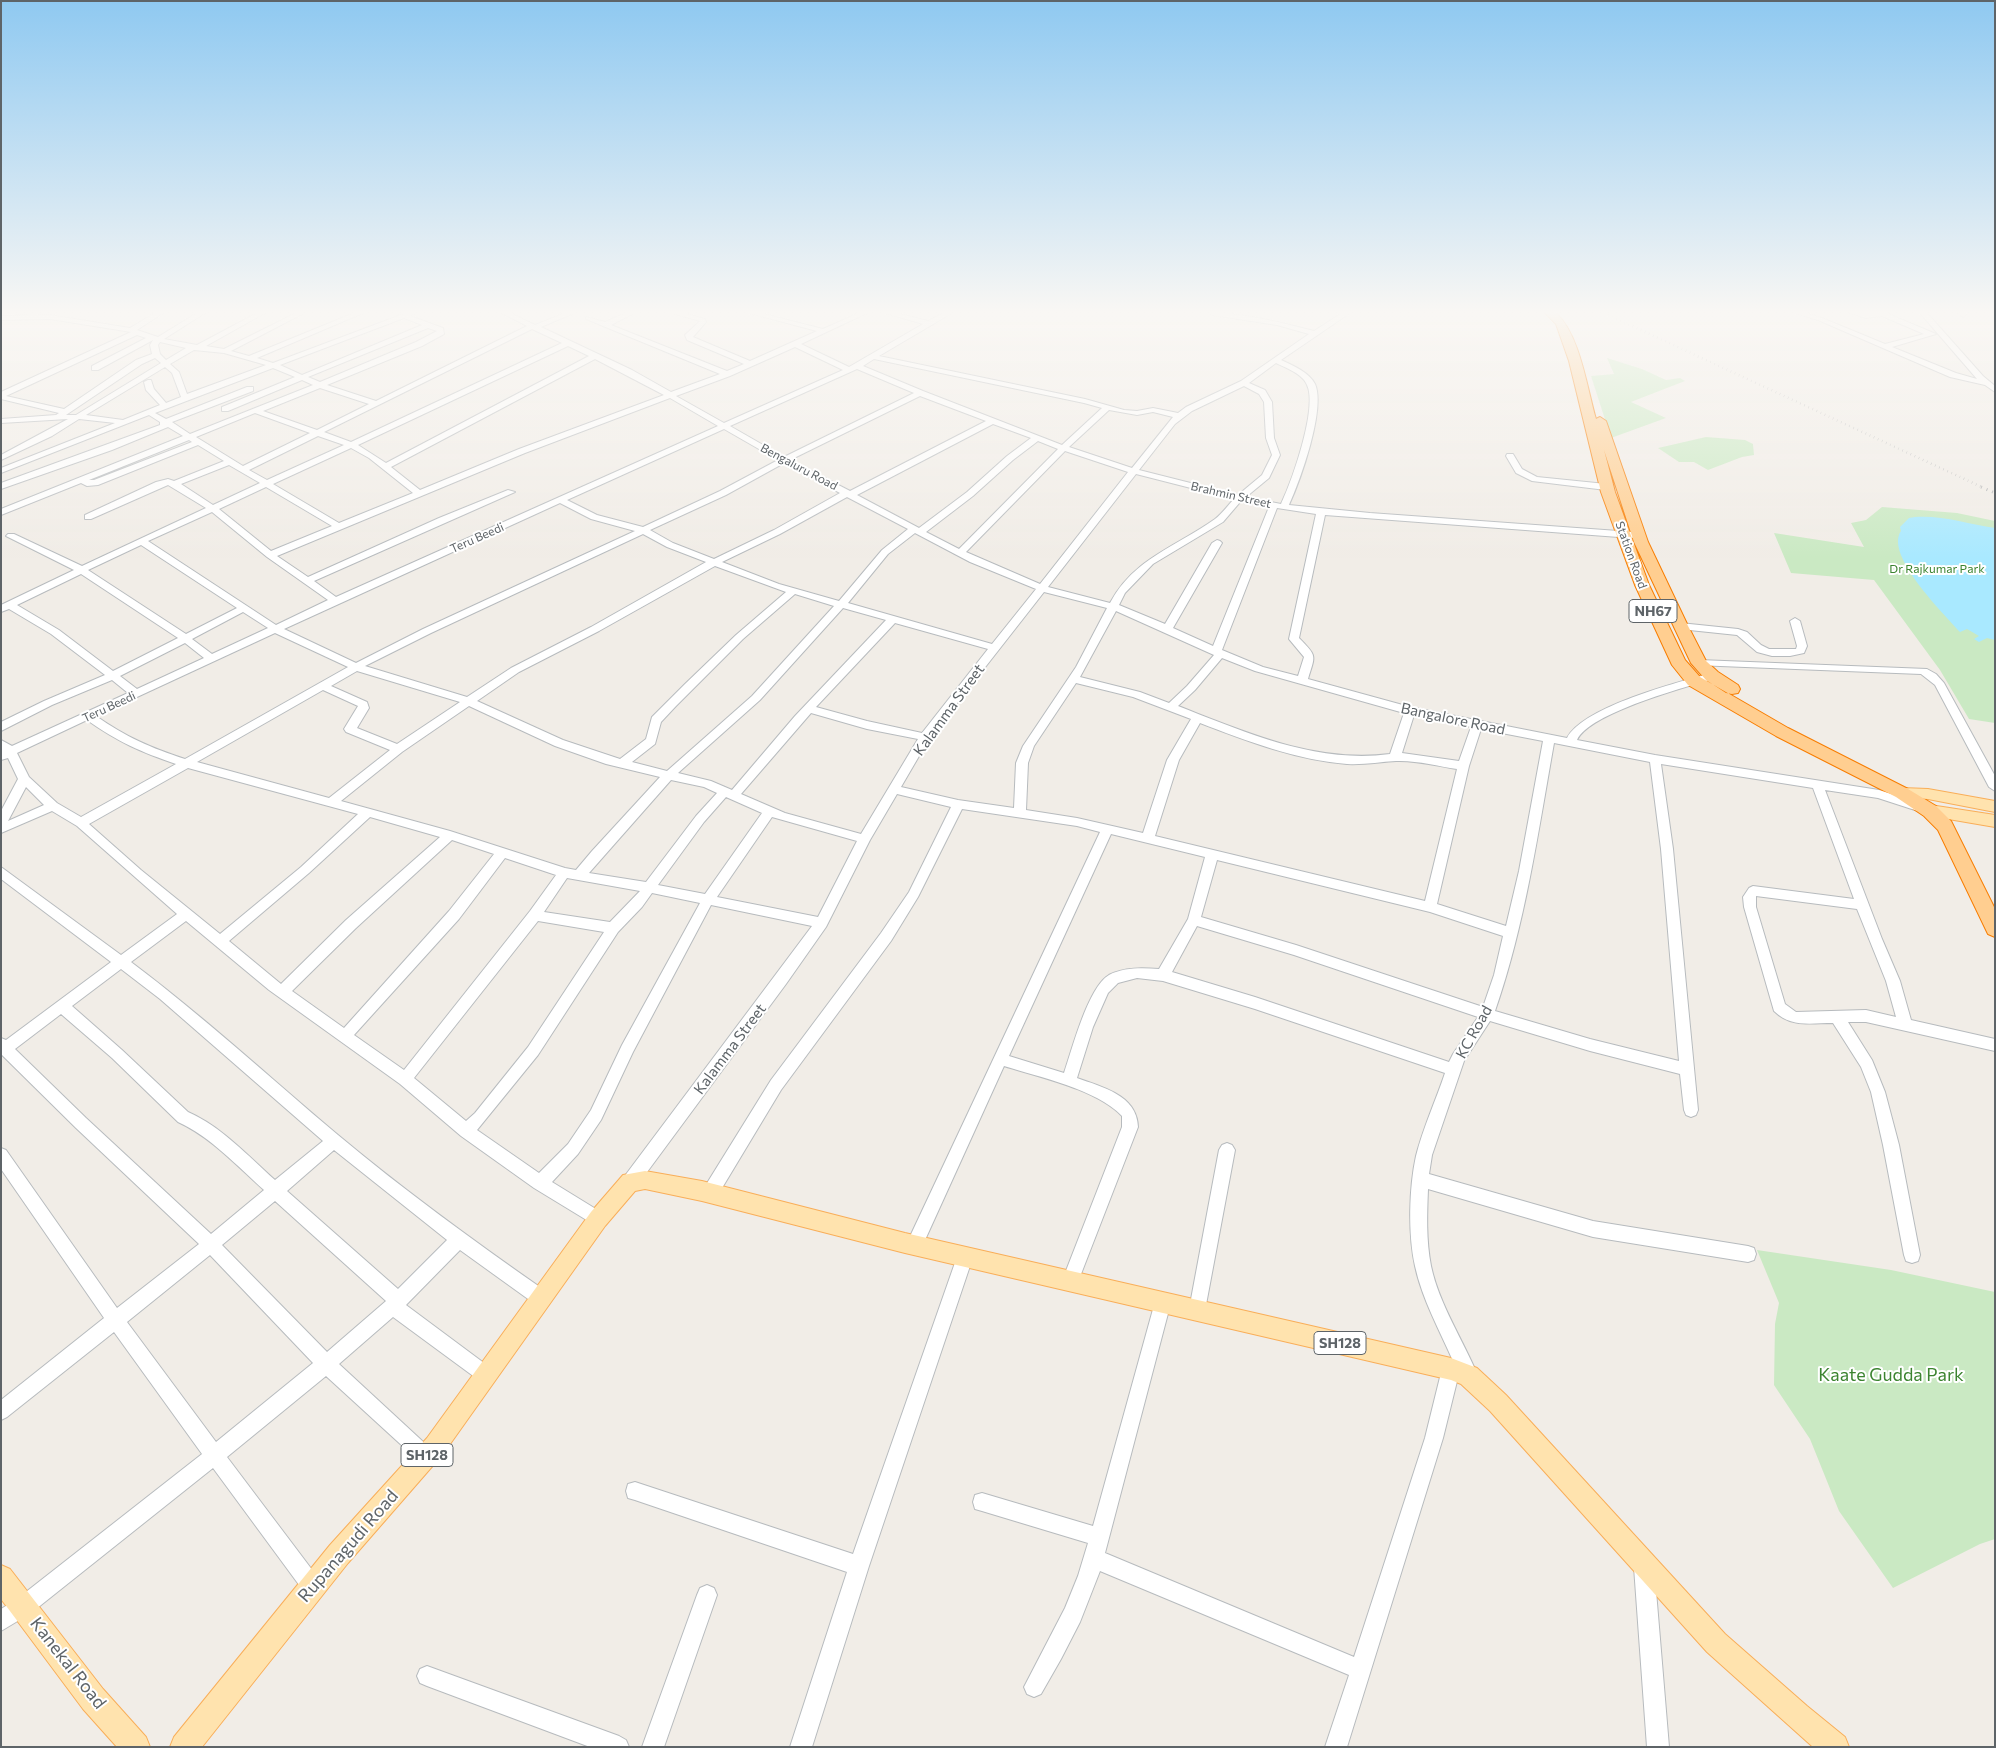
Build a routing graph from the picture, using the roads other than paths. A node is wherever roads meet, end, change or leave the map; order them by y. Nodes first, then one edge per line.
1 (91, 395) edge
2 (113, 395) edge
3 (124, 395) edge
4 (154, 395) edge
5 (184, 395) edge
6 (194, 395) edge
7 (236, 395) edge
8 (259, 395) edge
9 (295, 395) edge
10 (349, 395) edge
11 (392, 395) edge
12 (459, 395) edge
13 (522, 395) edge
14 (667, 395) edge
15 (674, 395) edge
16 (794, 395) edge
17 (917, 395) edge
18 (924, 395) edge
19 (1050, 395) edge
20 (1221, 395) edge
21 (1264, 395) edge
22 (1314, 395) edge
23 (1583, 395) edge
24 (1593, 395) edge
25 (1, 396) edge
26 (670, 396) junction
27 (185, 398) junction
28 (99, 403) junction
29 (375, 403) junction
30 (165, 406) junction
31 (1108, 407) junction
32 (225, 409) dead end
33 (256, 410) junction
34 (149, 412) junction
35 (62, 414) junction
36 (78, 416) junction
37 (1179, 416) junction
38 (992, 420) junction
39 (1, 421) edge
40 (123, 422) junction
41 (165, 424) junction
42 (725, 426) junction
43 (315, 433) junction
44 (188, 436) junction
45 (1038, 437) junction
46 (199, 442) junction
47 (352, 445) junction
48 (1063, 448) junction
49 (1609, 450) joint
50 (3, 456) edge
51 (1510, 456) dead end
52 (28, 460) junction
53 (784, 460) junction
54 (231, 461) junction
55 (384, 467) junction
56 (244, 469) junction
57 (1, 471) edge
58 (1134, 471) junction
59 (81, 479) junction
60 (174, 484) junction
61 (268, 484) junction
62 (1, 486) edge
63 (1606, 487) junction
64 (511, 492) dead end
65 (419, 493) junction
66 (849, 494) junction
67 (1238, 498) junction
68 (559, 499) junction
69 (1279, 507) junction
70 (214, 509) junction
71 (1, 512) edge
72 (1321, 512) junction
73 (88, 517) dead end
74 (339, 527) junction
75 (642, 530) junction
76 (917, 530) junction
77 (1632, 535) junction
78 (11, 536) dead end
79 (141, 541) junction
80 (1217, 543) dead end
81 (960, 553) junction
82 (270, 555) junction
83 (714, 562) junction
84 (82, 570) junction
85 (309, 580) junction
86 (1043, 589) junction
87 (793, 591) junction
88 (334, 601) junction
89 (840, 604) junction
90 (6, 607) edge
91 (1114, 607) junction
92 (244, 608) junction
93 (892, 620) junction
94 (1795, 621) dead end
95 (1680, 626) junction
96 (276, 629) junction
97 (1168, 629) junction
98 (185, 638) junction
99 (995, 648) junction
100 (1219, 652) junction
101 (210, 658) junction
102 (1699, 663) junction
103 (356, 666) junction
104 (114, 675) junction
105 (1712, 676) junction
106 (1073, 680) junction
107 (1302, 680) junction
108 (1694, 681) junction
109 (322, 686) junction
110 (137, 694) junction
111 (468, 701) junction
112 (1171, 707) junction
113 (809, 709) junction
114 (1410, 711) junction
115 (89, 716) junction
116 (1198, 717) junction
117 (1477, 725) junction
118 (1, 727) edge
119 (925, 737) junction
120 (1549, 739) junction
121 (1570, 743) junction
122 (398, 749) junction
123 (4, 750) edge
124 (1395, 756) junction
125 (1655, 759) junction
126 (186, 763) junction
127 (622, 764) junction
128 (1464, 766) junction
129 (668, 776) junction
130 (24, 779) junction
131 (1817, 784) junction
132 (1995, 787) edge
133 (895, 790) junction
134 (729, 793) junction
135 (1902, 793) junction
136 (1879, 794) junction
137 (332, 802) junction
138 (1929, 802) junction
139 (958, 804) junction
140 (53, 806) junction
141 (1995, 807) edge
142 (770, 811) junction
143 (368, 812) junction
144 (1020, 813) junction
145 (1950, 814) junction
146 (1995, 821) edge
147 (1, 823) edge
148 (80, 823) junction
149 (1, 829) edge
150 (1107, 829) junction
151 (450, 835) junction
152 (1148, 838) junction
153 (864, 840) junction
154 (503, 852) junction
155 (1212, 854) junction
156 (1, 872) edge
157 (564, 873) junction
158 (579, 876) junction
159 (650, 888) junction
160 (708, 900) junction
161 (1995, 904) edge
162 (1863, 905) junction
163 (1430, 907) junction
164 (186, 914) junction
165 (535, 915) junction
166 (1194, 920) junction
167 (821, 923) junction
168 (613, 928) junction
169 (1995, 929) edge
170 (1510, 933) junction
171 (220, 941) junction
172 (120, 963) junction
173 (1163, 975) junction
174 (282, 992) junction
175 (62, 1006) junction
176 (1487, 1015) junction
177 (1836, 1016) junction
178 (1906, 1026) junction
179 (345, 1036) junction
180 (1995, 1044) edge
181 (3, 1046) edge
182 (1000, 1059) junction
183 (1686, 1069) junction
184 (1454, 1070) junction
185 (405, 1079) junction
186 (1069, 1081) junction
187 (1691, 1110) dead end
188 (466, 1131) junction
189 (334, 1141) junction
190 (1228, 1150) dead end
191 (1, 1155) edge
192 (1420, 1179) junction
193 (630, 1182) junction
194 (540, 1183) junction
195 (274, 1191) junction
196 (706, 1192) junction
197 (598, 1219) junction
198 (460, 1238) junction
199 (210, 1245) junction
200 (914, 1245) junction
201 (1748, 1254) dead end
202 (1912, 1255) dead end
203 (965, 1257) junction
204 (1070, 1281) junction
205 (541, 1298) junction
206 (1163, 1302) junction
207 (396, 1304) junction
208 (1197, 1310) junction
209 (115, 1319) junction
210 (326, 1364) junction
211 (1460, 1372) junction
212 (486, 1375) junction
213 (1, 1411) edge
214 (214, 1456) junction
215 (426, 1456) junction
216 (635, 1491) dead end
217 (982, 1502) dead end
218 (1099, 1537) junction
219 (1094, 1559) junction
220 (1644, 1562) junction
221 (859, 1566) junction
222 (1, 1578) edge
223 (312, 1586) junction
224 (707, 1594) dead end
225 (24, 1606) junction
226 (1, 1621) edge
227 (1360, 1670) junction
228 (427, 1676) dead end
229 (1034, 1687) dead end
230 (136, 1747) edge
231 (184, 1747) edge
232 (619, 1747) edge
233 (653, 1747) edge
234 (801, 1747) edge
235 (1336, 1747) edge
236 (1658, 1747) edge
237 (1835, 1747) edge

1 - 35 street
2 - 28 street
3 - 28 street
4 - 30 street
5 - 27 street
6 - 27 street
7 - 41 street
8 - 32 street
9 - 33 street
10 - 29 street
11 - 29 street
12 - 47 street
13 - 55 street
14 - 26 street, Bengaluru Road
15 - 26 street
16 - 42 street, Teru Beedi
17 - 53 street
18 - 38 street, Brahmin Street
19 - 31 street
20 - 37 street, Kalamma Street / SH128
21 - 67 street
22 - 69 street
23 - 63 highway, Station Road / NH67
24 - 49 highway, Station Road / NH67
25 - 35 street
26 - 42 street, Bengaluru Road
26 - 65 street
27 - 30 street
28 - 36 street
29 - 43 street
30 - 34 street
31 - 37 street
31 - 48 street
33 - 43 street
33 - 44 street
34 - 40 street
34 - 41 street
35 - 36 street
35 - 39 street
36 - 40 street
36 - 50 street
37 - 58 street, Kalamma Street / SH128
38 - 45 street, Brahmin Street
38 - 66 street
40 - 52 street
41 - 44 street
41 - 62 street
42 - 53 street, Bengaluru Road
42 - 68 street, Teru Beedi
43 - 47 street
43 - 56 street
44 - 46 street
44 - 59 street
45 - 48 street, Brahmin Street
45 - 76 street
46 - 54 street
46 - 59 street
47 - 55 street
47 - 61 street
48 - 58 street, Brahmin Street
48 - 81 street
49 - 77 highway, NH67
50 - 52 street
51 - 63 street
52 - 57 street
53 - 66 street, Bengaluru Road
53 - 75 street
54 - 56 street
54 - 60 street
55 - 65 street
56 - 61 street
58 - 67 street, Brahmin Street
58 - 86 street, Kalamma Street / SH128
59 - 71 street
60 - 70 street
60 - 73 street
61 - 70 street
61 - 74 street
63 - 77 highway, Station Road / NH67
64 - 85 street
65 - 74 street
66 - 76 street, Bengaluru Road
66 - 83 street
67 - 69 street, Brahmin Street
67 - 91 street
68 - 75 street
68 - 88 street, Teru Beedi
69 - 72 street, Brahmin Street
69 - 100 street
70 - 79 street
70 - 82 street
72 - 77 street, Brahmin Street
72 - 107 street
74 - 82 street
75 - 83 street
75 - 103 street
76 - 81 street, Bengaluru Road
76 - 89 street
77 - 95 highway, NH67
77 - 108 highway, Station Road / NH67
78 - 84 street
79 - 84 street
79 - 92 street
80 - 97 street
81 - 86 street, Bengaluru Road
82 - 85 street
83 - 87 street
83 - 111 street
84 - 90 street
84 - 98 street
85 - 88 street
86 - 91 street, Bangalore Road
86 - 99 street, Kalamma Street / SH128
87 - 89 street
87 - 127 street
88 - 96 street, Teru Beedi
89 - 93 street
89 - 129 street
90 - 104 street
91 - 97 street, Bangalore Road
91 - 106 street
92 - 96 street
92 - 98 street
93 - 99 street
93 - 113 street
94 - 95 street
95 - 102 highway, NH67
96 - 101 street, Teru Beedi
96 - 103 street
97 - 100 street, Bangalore Road
98 - 101 street
98 - 104 street
99 - 119 street, Kalamma Street / SH128
100 - 107 street, Bangalore Road
100 - 112 street
101 - 110 street, Teru Beedi
102 - 105 highway, NH67
102 - 132 street
103 - 109 street
103 - 111 street
104 - 110 street
104 - 118 street
105 - 108 street
105 - 138 highway, NH67
106 - 112 street
106 - 144 street
107 - 114 street, Bangalore Road
108 - 121 street
108 - 135 highway, Station Road / NH67
109 - 122 street
109 - 126 street
110 - 115 street, Teru Beedi
111 - 122 street
111 - 127 street
112 - 116 street
113 - 119 street
113 - 134 street
114 - 117 street, Bangalore Road
114 - 124 street
115 - 123 street, Teru Beedi
115 - 126 street
116 - 124 street
116 - 152 street
117 - 120 street, Bangalore Road
117 - 128 street
119 - 133 street, Kalamma Street / SH128
120 - 121 street, Bangalore Road
120 - 170 street, KC Road
121 - 125 street, Bangalore Road
122 - 137 street
123 - 130 street
124 - 128 street
125 - 131 street, Bangalore Road
125 - 183 street
126 - 137 street
126 - 148 street
127 - 129 street
128 - 163 street
129 - 134 street
129 - 158 street
130 - 140 street
130 - 147 street
131 - 136 street, Bangalore Road
131 - 162 street
133 - 139 street
133 - 153 street, Kalamma Street / SH128
134 - 142 street
134 - 159 street
135 - 136 street, Bangalore Road
135 - 138 highway, NH67
136 - 138 street, Bangalore Road
137 - 143 street
138 - 141 main road
138 - 145 highway, NH67
138 - 169 highway, NH67
139 - 144 street
139 - 196 street
140 - 148 street
140 - 149 street
142 - 153 street
142 - 160 street
143 - 151 street
143 - 171 street
144 - 150 street
145 - 146 main road
145 - 161 highway, NH67
148 - 164 street
150 - 152 street
150 - 182 street
151 - 154 street
151 - 174 street
152 - 155 street
153 - 167 street, Kalamma Street / SH128
154 - 157 street
154 - 179 street
155 - 163 street
155 - 166 street
156 - 172 street
157 - 158 street
157 - 165 street
158 - 159 street
159 - 160 street
159 - 168 street
160 - 167 street
160 - 194 street
162 - 177 street
162 - 178 street
163 - 170 street
164 - 171 street
164 - 172 street
165 - 168 street
165 - 185 street
166 - 173 street
166 - 176 street
167 - 193 street, Kalamma Street / SH128
168 - 188 street
170 - 176 street, KC Road
171 - 174 street
172 - 175 street
172 - 189 street
173 - 184 street
173 - 186 street
174 - 179 street
175 - 181 street
175 - 195 street
176 - 183 street
176 - 184 street, KC Road
177 - 178 street
177 - 202 street
178 - 180 street
179 - 185 street
181 - 199 street
182 - 186 street
182 - 200 street
183 - 187 street
184 - 192 street, KC Road
185 - 188 street
186 - 204 street
188 - 194 street
189 - 195 street
189 - 198 street
190 - 208 street
191 - 209 street
192 - 201 street
192 - 211 street, KC Road
193 - 196 main road, SH128
193 - 197 main road, Rupanagudi Road / SH128
194 - 197 street
195 - 199 street
195 - 207 street
196 - 200 main road, SH128
197 - 205 main road, Rupanagudi Road / SH128
198 - 205 street
198 - 207 street
199 - 209 street
199 - 210 street
200 - 203 main road, SH128
203 - 204 main road, SH128
203 - 221 street
204 - 206 main road, SH128
205 - 212 main road, Rupanagudi Road / SH128
206 - 208 main road, SH128
206 - 218 street
207 - 210 street
207 - 212 street
208 - 211 main road, SH128
209 - 213 street
209 - 214 street
210 - 214 street
210 - 215 street
211 - 220 main road
211 - 227 street
212 - 215 main road, Rupanagudi Road / SH128
214 - 223 street
214 - 225 street
215 - 223 main road, Rupanagudi Road / SH128
216 - 221 street
217 - 218 street
218 - 219 street
219 - 227 street
219 - 229 street
220 - 236 street
220 - 237 main road
221 - 234 street
222 - 225 main road, Kanekal Road
223 - 231 main road, Rupanagudi Road / SH128
224 - 233 street
225 - 226 street
225 - 230 main road, Kanekal Road
227 - 235 street
228 - 232 street

